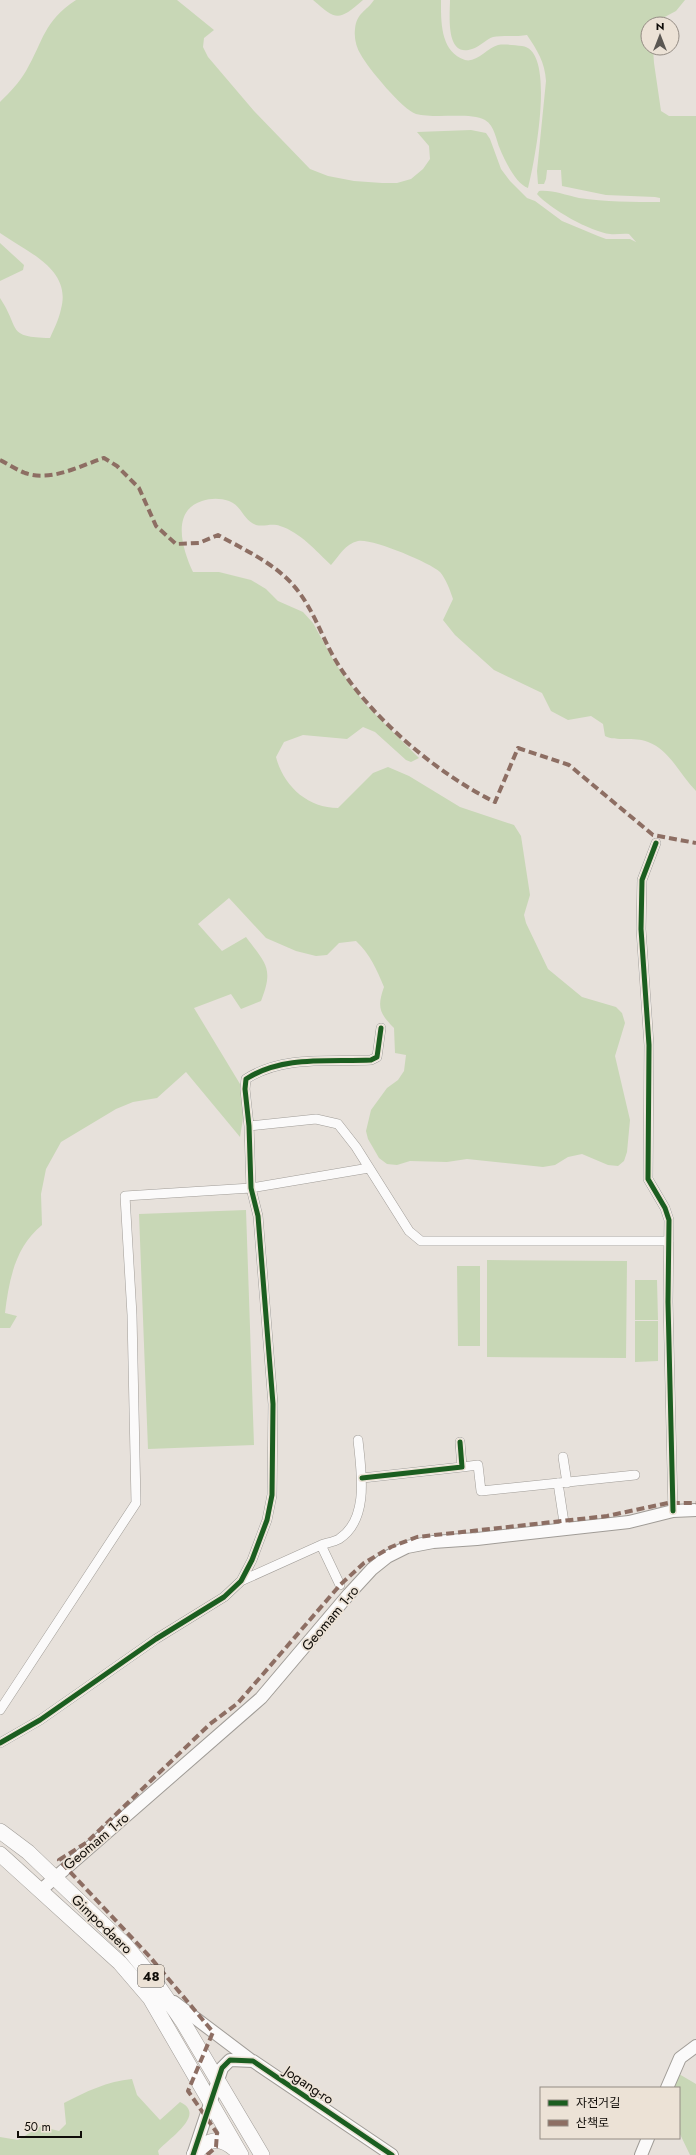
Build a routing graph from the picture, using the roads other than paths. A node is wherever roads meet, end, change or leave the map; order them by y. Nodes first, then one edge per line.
1 (656, 843) dead end
2 (381, 1028) dead end
3 (249, 1126) junction
4 (369, 1168) junction
5 (251, 1188) junction
6 (669, 1241) junction
7 (358, 1440) dead end
8 (460, 1442) dead end
9 (564, 1457) dead end
10 (462, 1467) junction
11 (636, 1475) dead end
12 (362, 1478) junction
13 (562, 1483) junction
14 (696, 1510) edge
15 (672, 1511) junction
16 (565, 1530) junction
17 (321, 1545) junction
18 (241, 1581) junction
19 (340, 1585) dead end
20 (0, 1710) edge
21 (0, 1743) edge
22 (0, 1823) edge
23 (0, 1831) edge
24 (28, 1852) junction
25 (0, 1854) edge
26 (54, 1878) junction
27 (41, 1890) junction
28 (162, 1992) junction
29 (696, 2046) edge
30 (252, 2061) junction
31 (217, 2082) junction
32 (667, 2087) edge
33 (211, 2102) junction
34 (648, 2139) edge
35 (241, 2154) edge
36 (194, 2155) edge
37 (262, 2155) edge
38 (392, 2155) edge
39 (641, 2155) edge

1 - 6 street
2 - 3 street
3 - 4 street
3 - 5 street
4 - 5 street
4 - 6 street
5 - 18 street
5 - 20 street
6 - 15 street
7 - 12 street
8 - 10 street
9 - 13 street
10 - 12 street
10 - 13 street
11 - 13 street
12 - 17 street
13 - 16 street
14 - 15 street, Geomam 1-ro
15 - 16 street, Geomam 1-ro
16 - 26 street, Geomam 1-ro
17 - 18 street
17 - 19 street
18 - 21 street
22 - 24 street
23 - 24 main road, Gimpo-daero / 48
24 - 26 main road, Gimpo-daero / 48
25 - 27 main road, Gimpo-daero / 48
26 - 27 street, Geomam 1-ro
26 - 28 main road, Gimpo-daero / 48
27 - 33 main road, Gimpo-daero / 48
28 - 30 street, Jogang-ro
28 - 31 main road, Gimpo-daero / 48
29 - 32 street
30 - 31 street
30 - 38 street, Jogang-ro
31 - 33 street
31 - 37 main road, Gimpo-daero / 48
33 - 35 main road, Gimpo-daero / 48
33 - 36 street
34 - 39 street
35 - 36 main road

